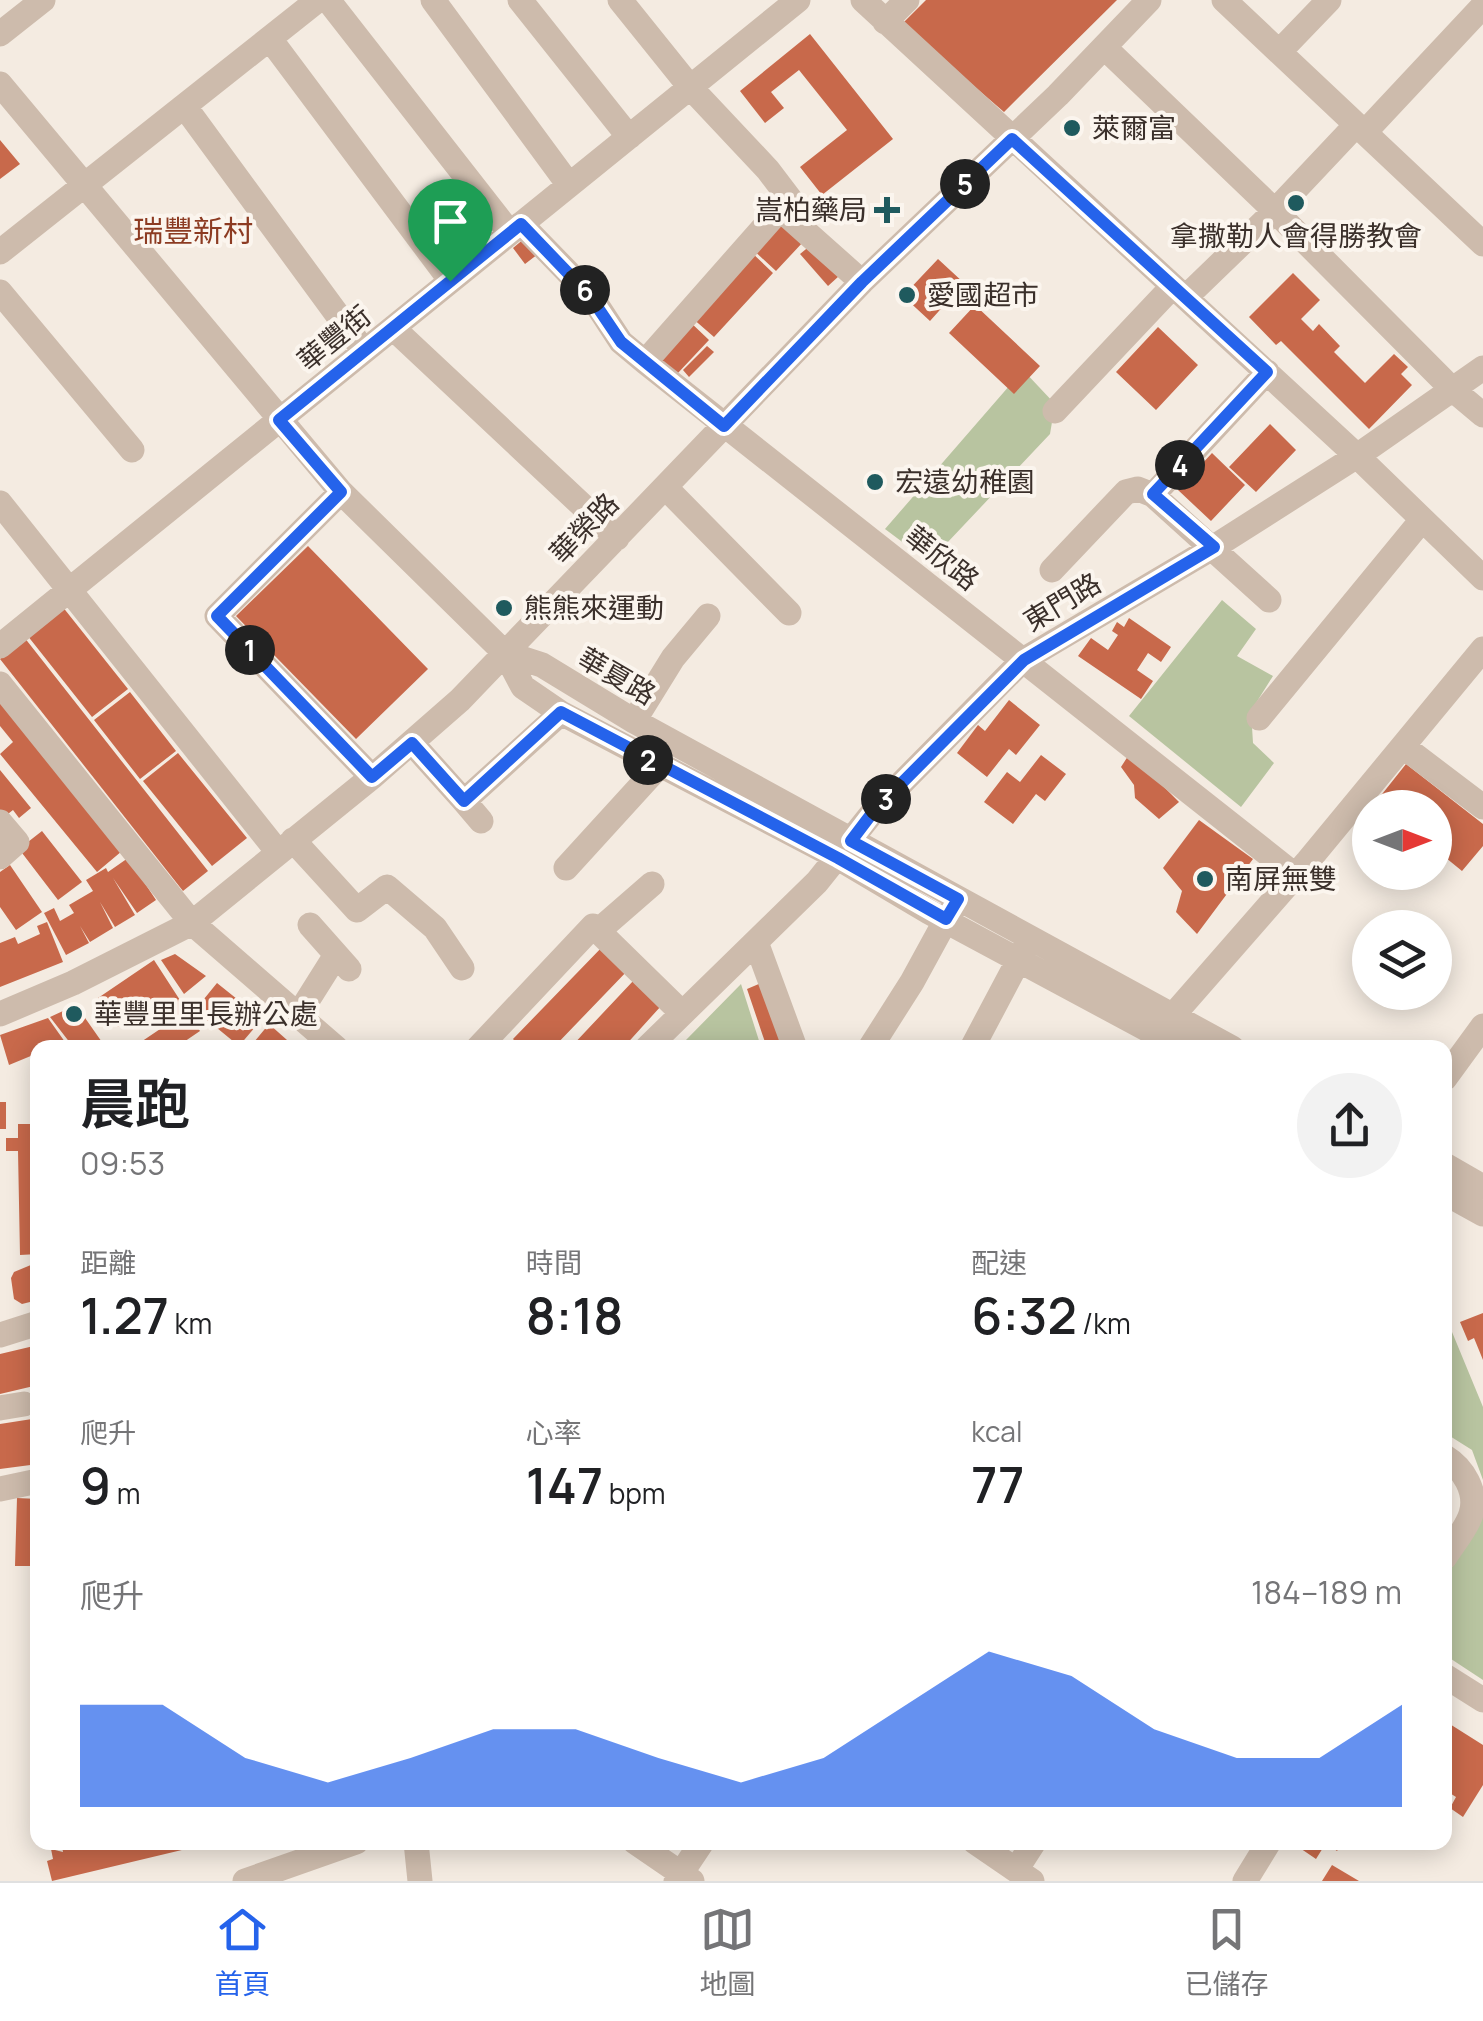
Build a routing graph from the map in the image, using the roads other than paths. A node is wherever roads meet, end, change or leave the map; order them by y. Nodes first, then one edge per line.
1 (44, 0) edge
2 (318, 0) edge
3 (328, 0) edge
4 (433, 0) edge
5 (520, 0) edge
6 (798, 0) edge
7 (863, 0) edge
8 (907, 0) edge
9 (1148, 0) edge
10 (1224, 0) edge
11 (1330, 0) edge
12 (633, 6) edge
13 (1483, 6) edge
14 (885, 22) junction
15 (0, 34) edge
16 (270, 39) junction
17 (1104, 47) junction
18 (1280, 52) junction
19 (0, 84) edge
20 (690, 87) junction
21 (185, 107) junction
22 (1360, 128) junction
23 (629, 137) junction
24 (1012, 139) junction
25 (569, 185) junction
26 (84, 188) junction
27 (785, 204) junction
28 (1275, 210) junction
29 (516, 229) junction
30 (1483, 244) edge
31 (0, 252) edge
32 (450, 281) junction
33 (862, 282) junction
34 (0, 292) edge
35 (1180, 292) junction
36 (394, 328) junction
37 (364, 352) junction
38 (645, 362) junction
39 (1483, 368) edge
40 (1267, 372) junction
41 (1452, 389) junction
42 (1055, 412) dead end
43 (1483, 415) edge
44 (279, 420) junction
45 (724, 426) junction
46 (132, 450) dead end
47 (1357, 456) junction
48 (665, 487) junction
49 (341, 492) junction
50 (1153, 494) junction
51 (0, 503) edge
52 (1422, 521) junction
53 (617, 538) junction
54 (1214, 547) junction
55 (1052, 570) dead end
56 (1483, 578) edge
57 (68, 591) junction
58 (1269, 600) dead end
59 (789, 613) dead end
60 (708, 616) dead end
61 (0, 646) edge
62 (1483, 649) edge
63 (505, 653) junction
64 (1024, 660) junction
65 (0, 684) edge
66 (561, 712) junction
67 (1259, 718) dead end
68 (634, 721) junction
69 (412, 743) junction
70 (1404, 747) junction
71 (659, 766) junction
72 (372, 777) junction
73 (1483, 808) edge
74 (0, 822) edge
75 (286, 846) junction
76 (8, 849) edge
77 (845, 849) junction
78 (566, 868) dead end
79 (1296, 876) junction
80 (652, 884) dead end
81 (952, 909) junction
82 (192, 922) junction
83 (310, 925) dead end
84 (595, 928) junction
85 (756, 942) junction
86 (1025, 950) junction
87 (462, 968) dead end
88 (681, 1012) junction
89 (0, 1014) edge
90 (297, 1017) junction
91 (1483, 1026) edge
92 (1158, 1032) edge
93 (326, 1040) edge
94 (486, 1040) edge
95 (655, 1040) edge
96 (792, 1040) edge
97 (875, 1040) edge
98 (976, 1040) edge
99 (1195, 1040) edge
100 (1452, 1068) edge
101 (1452, 1169) edge
102 (1483, 1187) edge
103 (1452, 1197) edge
104 (1483, 1214) edge
105 (30, 1326) edge
106 (0, 1335) edge
107 (1452, 1462) edge
108 (18, 1485) edge
109 (0, 1511) edge
110 (1452, 1546) edge
111 (1452, 1680) edge
112 (1483, 1700) edge
113 (333, 1850) edge
114 (417, 1850) edge
115 (645, 1850) edge
116 (698, 1850) edge
117 (987, 1850) edge
118 (1032, 1850) edge
119 (1264, 1850) edge
120 (1024, 1876) edge
121 (683, 1879) edge
122 (245, 1881) edge
123 (420, 1881) edge
124 (1245, 1881) edge

1 - 15 street
2 - 16 street
3 - 29 street, 華欣路
4 - 25 street
5 - 23 street
6 - 20 street, 華豐街
7 - 14 street
8 - 14 street
9 - 17 street, 華榮路
10 - 18 street
11 - 18 street
12 - 20 street
13 - 22 street
14 - 24 street
16 - 21 street
16 - 32 street
17 - 24 street, 華榮路
17 - 28 street
18 - 22 street
19 - 26 street
20 - 23 street, 華豐街
20 - 27 street
21 - 26 street
21 - 37 street
22 - 28 street
22 - 30 street
23 - 25 street, 華豐街
24 - 33 street, 華榮路
24 - 35 street
25 - 29 street, 華豐街
26 - 31 street
26 - 44 street
27 - 33 street
27 - 38 street
28 - 35 street
28 - 41 street
29 - 32 street, 華豐街
29 - 38 street, 華欣路
32 - 36 street, 華豐街
33 - 45 street, 華榮路
34 - 46 street
35 - 40 street
35 - 42 street
36 - 37 street, 華豐街
36 - 53 street
37 - 44 street, 華豐街
38 - 45 street, 華欣路
39 - 41 street, 東門路
40 - 47 street
40 - 50 street
41 - 43 street
41 - 47 street, 東門路
44 - 49 street
44 - 57 street, 華豐街
45 - 48 street, 華榮路
45 - 64 street, 華欣路
47 - 52 street
47 - 54 street, 東門路
48 - 53 street, 華榮路
48 - 59 street
49 - 63 street
49 - 72 street
50 - 54 street
50 - 55 street
51 - 57 street
52 - 56 street
52 - 67 street
53 - 63 street, 華榮路
54 - 58 street
54 - 64 street, 東門路
57 - 61 street, 華豐街
57 - 75 street
60 - 68 street
62 - 70 street
63 - 66 street, 華夏路
63 - 68 street, 華夏路
63 - 69 street, 華榮路
64 - 77 street, 東門路
64 - 79 street, 華欣路
65 - 82 street
66 - 69 street
66 - 71 street, 華夏路
68 - 77 street, 華夏路
69 - 72 street, 華榮路
70 - 73 street
70 - 79 street
71 - 77 street, 華夏路
71 - 78 street
72 - 75 street, 華榮路
74 - 76 street
75 - 82 street, 華榮路
75 - 87 street
77 - 81 street, 華夏路
77 - 85 street, 東門路
79 - 92 street
80 - 84 street
81 - 86 street, 華夏路
81 - 97 street
82 - 89 street, 華榮路
82 - 90 street
83 - 90 street
84 - 88 street
84 - 94 street
85 - 88 street, 東門路
85 - 96 street
86 - 92 street, 華夏路
86 - 98 street
88 - 95 street, 東門路
90 - 93 street
91 - 100 street
92 - 99 street, 華夏路
101 - 102 street
103 - 104 street
105 - 106 street
107 - 110 street
108 - 109 street
111 - 112 street
113 - 122 street
114 - 123 street
115 - 121 street
116 - 121 street
117 - 120 street
118 - 120 street
119 - 124 street

